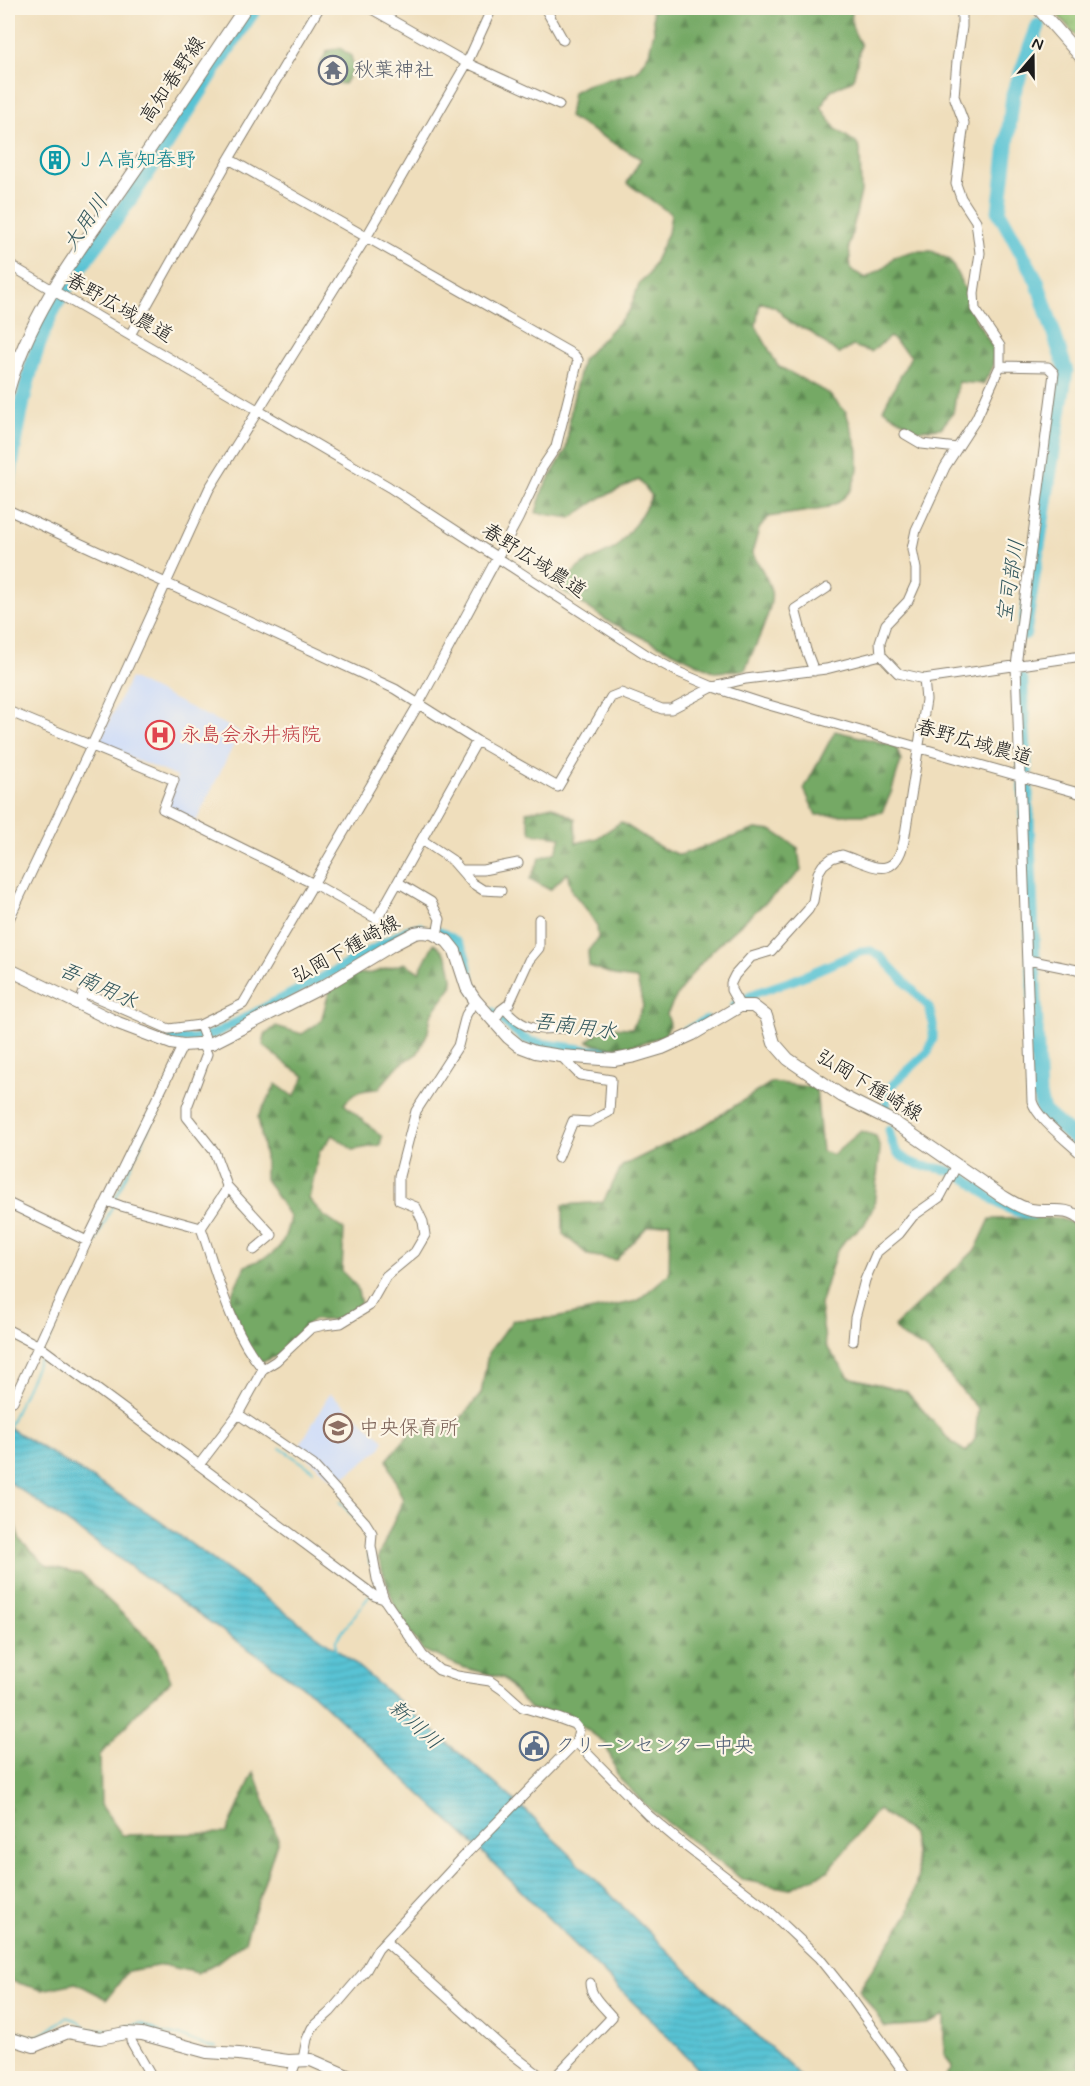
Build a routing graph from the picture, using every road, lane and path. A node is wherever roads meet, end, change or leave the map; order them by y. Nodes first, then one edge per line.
1 (245, 8) edge
2 (319, 8) edge
3 (370, 8) edge
4 (492, 8) edge
5 (545, 8) edge
6 (962, 8) edge
7 (1038, 8) edge
8 (563, 40) dead end
9 (1083, 58) edge
10 (467, 63) junction
11 (559, 105) dead end
12 (230, 159) junction
13 (367, 236) junction
14 (8, 264) edge
15 (53, 290) junction
16 (130, 335) junction
17 (1000, 366) junction
18 (8, 391) edge
19 (259, 411) junction
20 (905, 434) dead end
21 (957, 448) junction
22 (11, 512) edge
23 (501, 560) junction
24 (167, 584) junction
25 (827, 588) dead end
26 (882, 656) junction
27 (1083, 656) edge
28 (1016, 666) junction
29 (814, 670) junction
30 (924, 679) junction
31 (713, 687) junction
32 (418, 705) junction
33 (8, 711) edge
34 (477, 741) junction
35 (92, 745) junction
36 (918, 746) junction
37 (1021, 775) junction
38 (1083, 794) edge
39 (423, 840) junction
40 (518, 863) dead end
41 (461, 870) junction
42 (315, 884) junction
43 (399, 884) junction
44 (501, 891) dead end
45 (539, 919) dead end
46 (8, 921) edge
47 (438, 931) junction
48 (1028, 960) junction
49 (8, 969) edge
50 (1083, 971) edge
51 (475, 1000) junction
52 (737, 1002) junction
53 (79, 1004) junction
54 (499, 1014) junction
55 (201, 1026) junction
56 (568, 1029) dead end
57 (198, 1043) junction
58 (561, 1056) junction
59 (1083, 1155) edge
60 (558, 1158) dead end
61 (954, 1170) junction
62 (227, 1186) junction
63 (107, 1201) junction
64 (8, 1203) edge
65 (1083, 1220) edge
66 (201, 1228) junction
67 (87, 1241) junction
68 (254, 1250) dead end
69 (8, 1330) edge
70 (853, 1341) dead end
71 (39, 1346) junction
72 (263, 1369) junction
73 (13, 1401) dead end
74 (238, 1414) junction
75 (199, 1465) junction
76 (384, 1599) junction
77 (576, 1742) junction
78 (386, 1942) junction
79 (590, 1983) dead end
80 (131, 2033) junction
81 (8, 2038) edge
82 (299, 2061) junction
83 (153, 2079) edge
84 (290, 2079) edge
85 (352, 2079) edge
86 (543, 2079) edge
87 (554, 2079) edge
88 (908, 2079) edge

1 - 15 main road, 高知春野線
2 - 12 street
3 - 10 street
4 - 10 street
5 - 8 street
6 - 17 street
7 - 9 main road
10 - 11 street
10 - 13 street
12 - 13 street
12 - 16 street
13 - 19 street
13 - 23 street
14 - 15 street, 春野広域農道
15 - 16 street, 春野広域農道
15 - 18 main road, 高知春野線
16 - 19 street, 春野広域農道
17 - 21 street
17 - 28 street
19 - 23 street, 春野広域農道
19 - 24 street
20 - 21 street
21 - 26 street
22 - 24 street
23 - 31 street, 春野広域農道
23 - 32 street
24 - 32 street
24 - 35 street
25 - 29 street
26 - 29 street
26 - 30 street
27 - 28 street
28 - 30 street
28 - 37 street
29 - 31 street
30 - 36 street
31 - 34 street
31 - 36 street, 春野広域農道
32 - 34 street
32 - 42 street
33 - 35 street
34 - 39 street
35 - 42 street
35 - 46 street
36 - 37 street, 春野広域農道
36 - 52 street
37 - 38 street, 春野広域農道
37 - 48 street
39 - 41 street
39 - 43 street
40 - 41 street
41 - 44 street
42 - 43 street
42 - 55 street
43 - 47 street
45 - 54 street
47 - 51 main road
47 - 57 main road, 弘岡下種崎線
48 - 50 street
48 - 59 street
49 - 53 main road
51 - 54 main road
51 - 72 street
52 - 58 main road
52 - 61 main road, 弘岡下種崎線
53 - 55 street
53 - 57 main road
54 - 56 street
54 - 58 main road
55 - 57 street
57 - 62 street
57 - 63 street
58 - 60 street
61 - 65 main road, 弘岡下種崎線
61 - 70 street
62 - 66 street
62 - 68 street
63 - 66 street
63 - 67 street
64 - 67 street
66 - 72 street
67 - 71 street
69 - 71 street
71 - 73 street
71 - 75 street
72 - 74 street
74 - 75 street
74 - 76 street
75 - 76 street
76 - 77 street
77 - 78 street
77 - 88 street
78 - 82 street
78 - 86 street
79 - 87 street
80 - 81 main road
80 - 82 main road
80 - 83 street
82 - 84 street
82 - 85 main road

